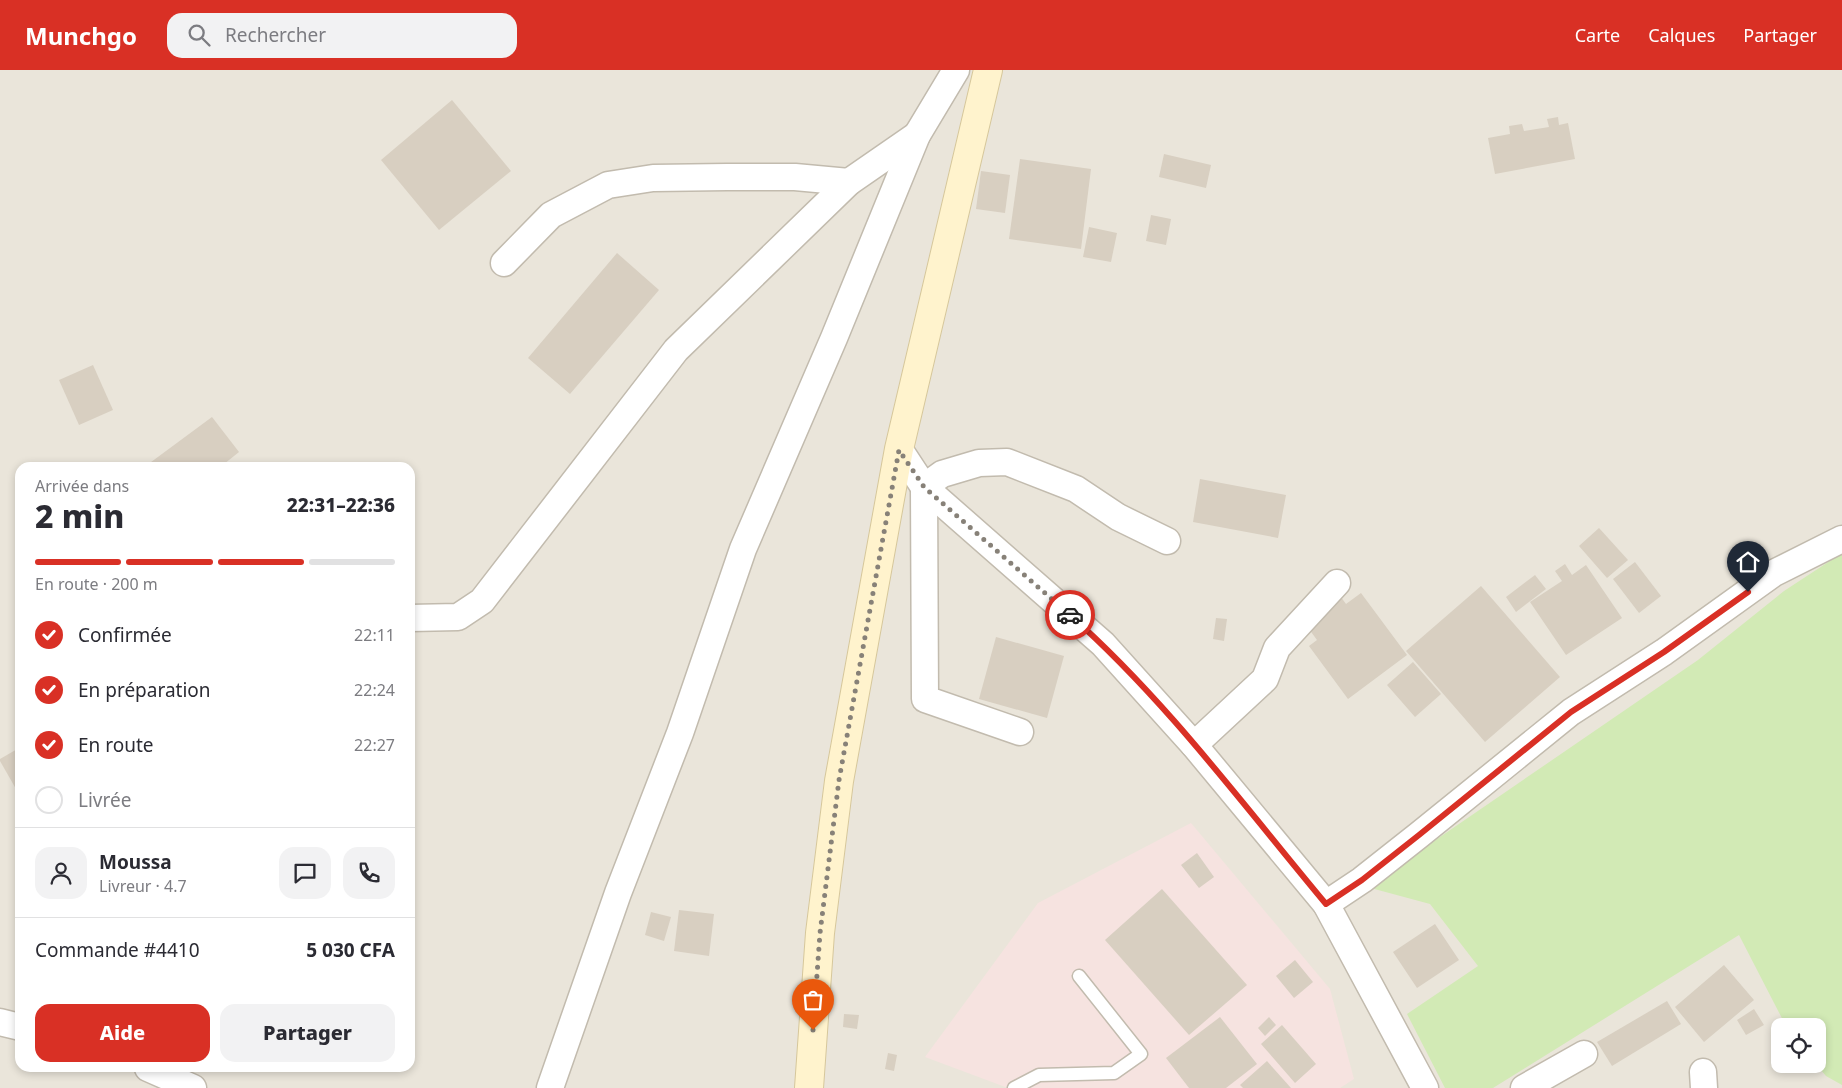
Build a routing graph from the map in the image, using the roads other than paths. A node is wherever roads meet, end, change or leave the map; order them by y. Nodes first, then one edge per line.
1 (956, 70) edge
2 (988, 70) edge
3 (917, 136) junction
4 (849, 182) junction
5 (504, 263) dead end
6 (899, 450) junction
7 (924, 487) junction
8 (1842, 539) edge
9 (1167, 541) dead end
10 (1337, 583) dead end
11 (415, 618) edge
12 (1020, 732) dead end
13 (1194, 745) junction
14 (1326, 904) junction
15 (1079, 976) dead end
16 (0, 1022) edge
17 (15, 1026) edge
18 (1584, 1054) dead end
19 (157, 1072) edge
20 (193, 1088) edge
21 (550, 1088) edge
22 (809, 1088) edge
23 (1014, 1088) edge
24 (1425, 1088) edge
25 (1524, 1088) edge

1 - 3 street
2 - 6 main road
3 - 4 street
3 - 21 street
4 - 5 street
4 - 11 street
6 - 7 street
6 - 22 main road
7 - 9 street
7 - 12 street
7 - 13 street
8 - 14 street
10 - 13 street
13 - 14 street
14 - 24 street
15 - 23 lane
16 - 17 street
18 - 25 street
19 - 20 street

